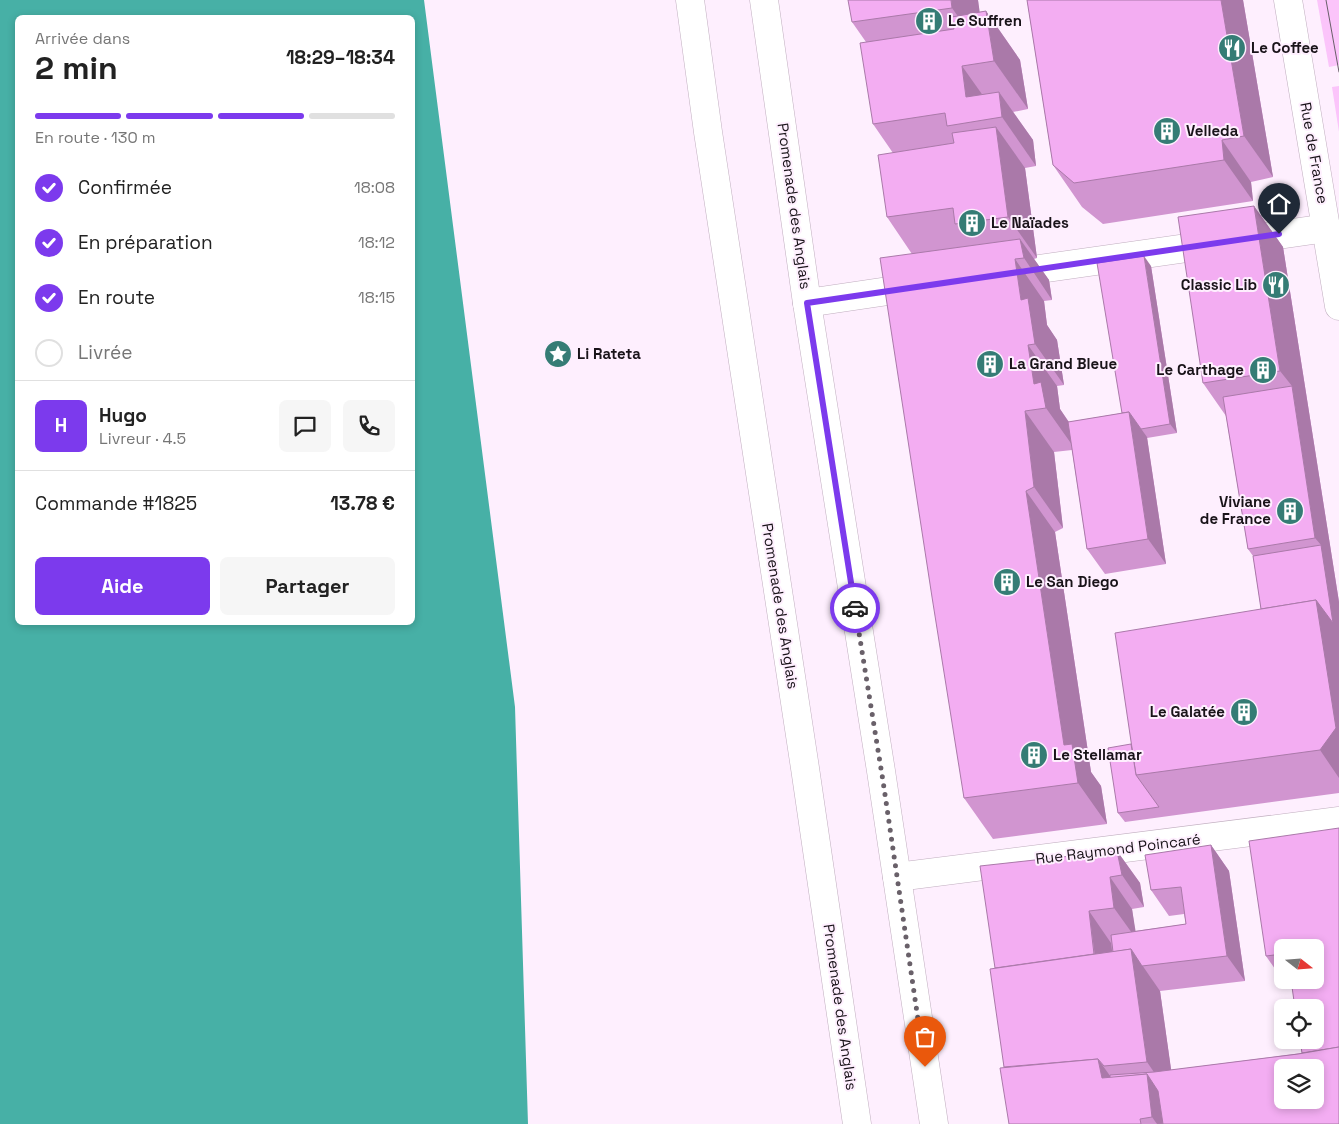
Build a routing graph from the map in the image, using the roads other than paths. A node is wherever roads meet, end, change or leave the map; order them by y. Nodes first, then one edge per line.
1 (690, 0) edge
2 (764, 0) edge
3 (1288, 0) edge
4 (1326, 228) junction
5 (984, 277) edge
6 (945, 282) edge
7 (807, 303) junction
8 (1339, 306) edge
9 (1339, 821) edge
10 (897, 877) junction
11 (857, 1124) edge
12 (934, 1124) edge

1 - 11 main road, Promenade des Anglais
2 - 7 main road, Promenade des Anglais
3 - 4 main road, Rue de France
4 - 5 main road
4 - 8 main road, Rue de France
6 - 7 main road
7 - 10 main road, Promenade des Anglais
9 - 10 main road, Rue Raymond Poincaré
10 - 12 main road, Promenade des Anglais

